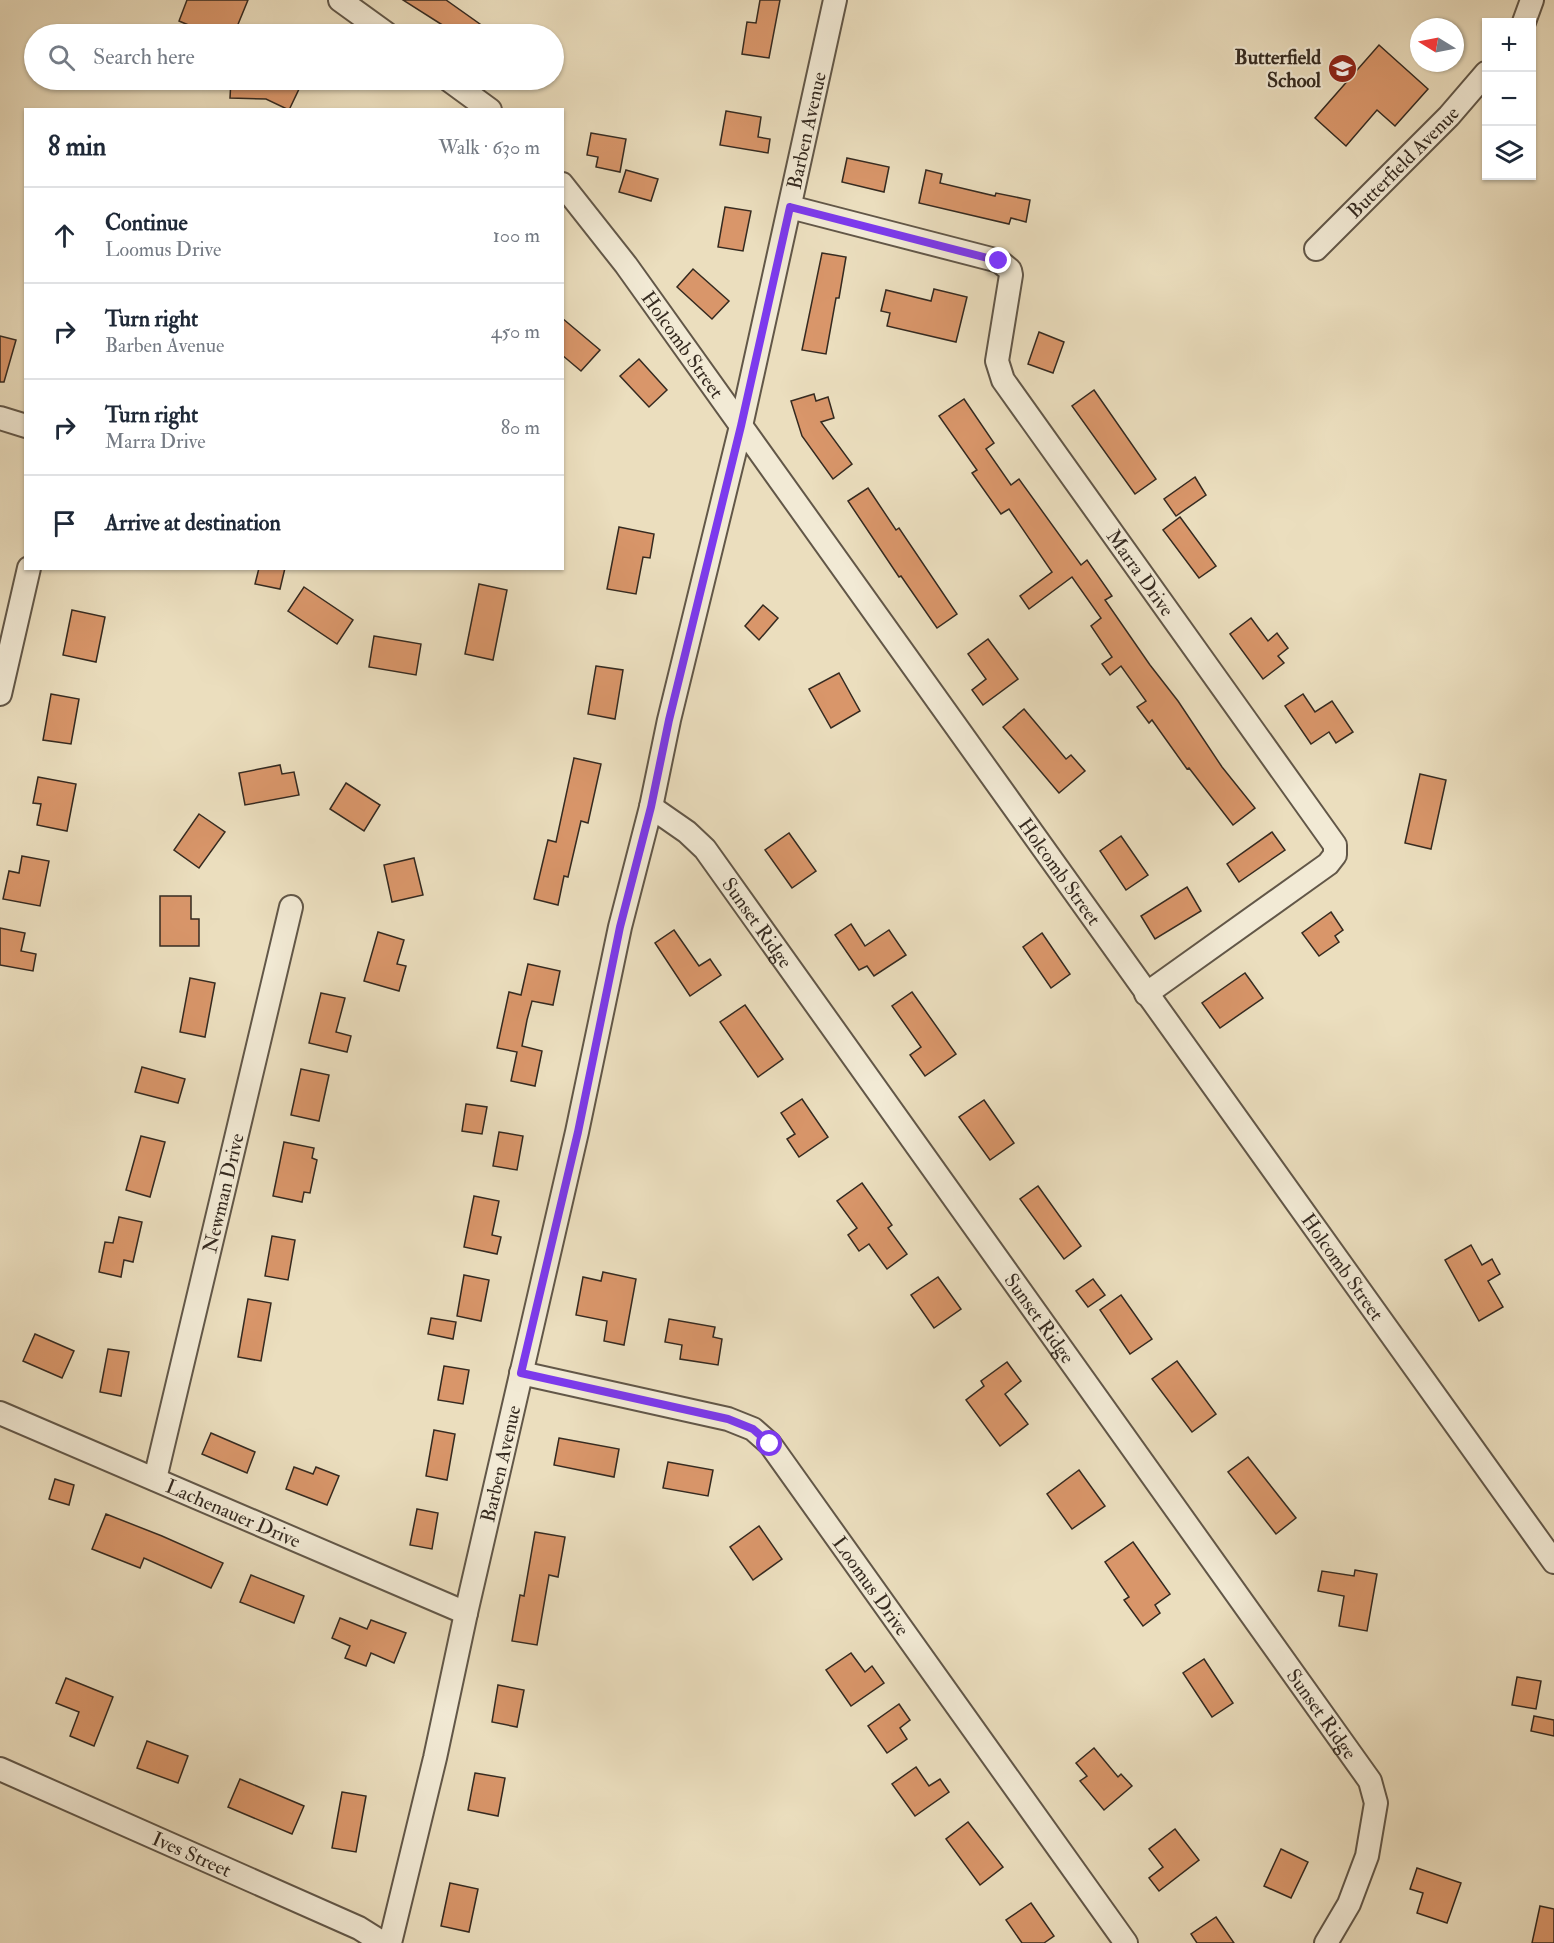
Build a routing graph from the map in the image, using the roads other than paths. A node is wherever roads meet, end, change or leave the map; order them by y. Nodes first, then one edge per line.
1 (340, 0) edge
2 (835, 0) edge
3 (1532, 0) edge
4 (1525, 18) edge
5 (373, 24) edge
6 (1482, 78) edge
7 (463, 90) edge
8 (487, 108) edge
9 (564, 187) edge
10 (790, 207) junction
11 (1316, 249) dead end
12 (0, 418) edge
13 (24, 425) edge
14 (741, 426) junction
15 (29, 570) edge
16 (0, 694) edge
17 (651, 807) junction
18 (291, 907) dead end
19 (1146, 994) junction
20 (521, 1373) junction
21 (0, 1413) edge
22 (155, 1479) junction
23 (1554, 1562) edge
24 (466, 1613) junction
25 (0, 1769) edge
26 (383, 1943) edge
27 (390, 1943) edge
28 (1126, 1943) edge
29 (1326, 1943) edge

1 - 5 street
2 - 10 street, Barben Avenue
3 - 4 street
6 - 11 street, Butterfield Avenue
7 - 8 street
9 - 14 street, Holcomb Street
10 - 14 street, Barben Avenue
10 - 19 street, Marra Drive
12 - 13 street
14 - 17 street, Barben Avenue
14 - 19 street, Holcomb Street
15 - 16 street
17 - 20 street, Barben Avenue
17 - 29 street, Sunset Ridge
18 - 22 street, Newman Drive
19 - 23 street, Holcomb Street
20 - 24 street, Barben Avenue
20 - 28 street, Loomus Drive
21 - 22 street, Lachenauer Drive
22 - 24 street, Lachenauer Drive
24 - 27 street, Barben Avenue
25 - 26 street, Ives Street

